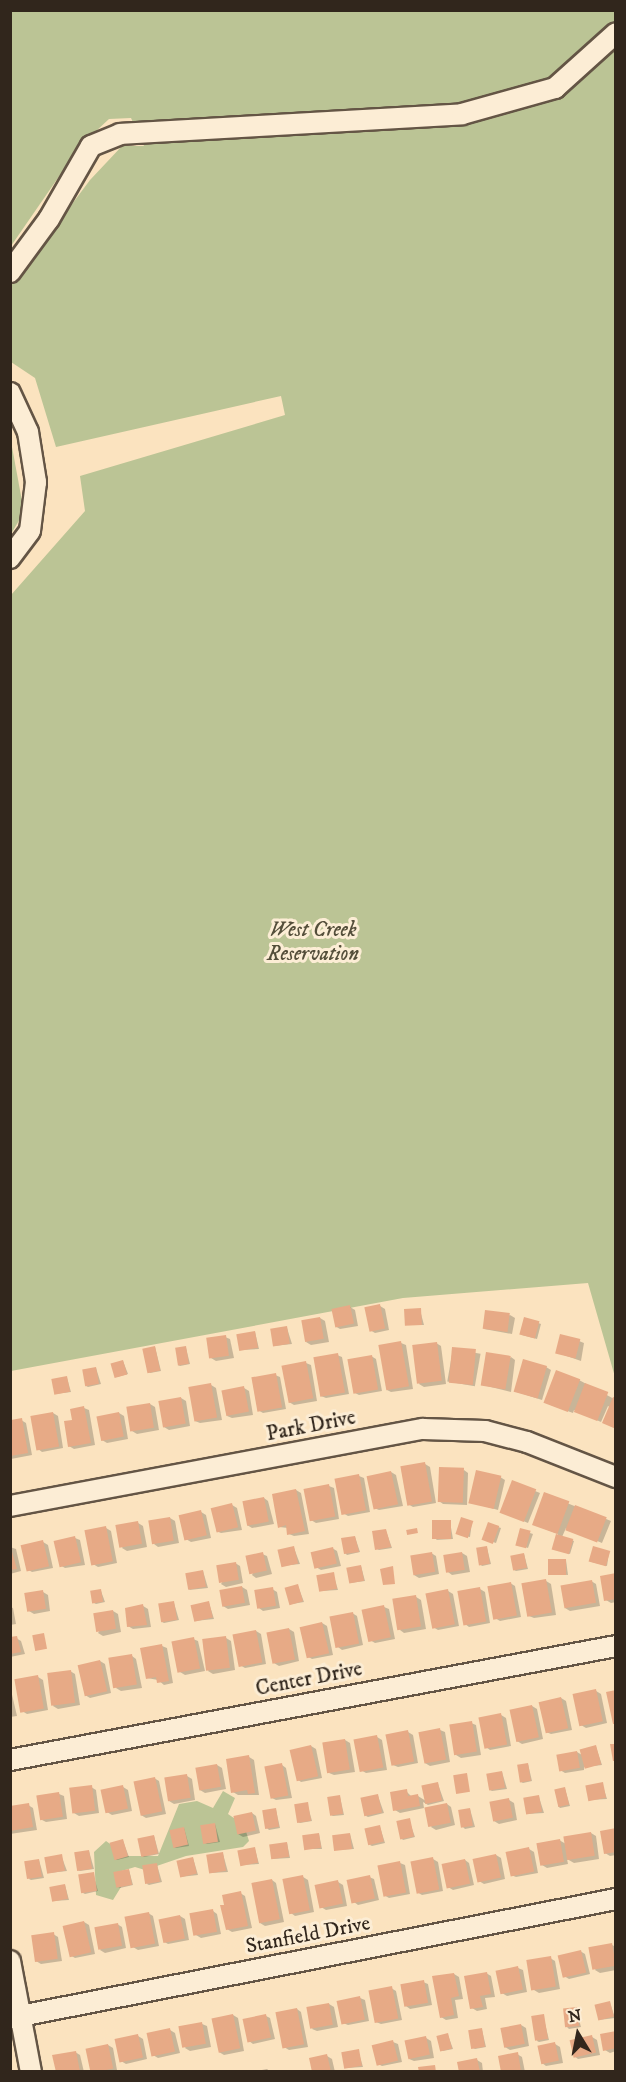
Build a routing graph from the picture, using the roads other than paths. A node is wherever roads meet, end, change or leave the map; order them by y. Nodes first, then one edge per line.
1 (615, 33) edge
2 (10, 272) edge
3 (10, 393) edge
4 (10, 558) edge
5 (615, 1477) edge
6 (10, 1506) edge
7 (615, 1646) edge
8 (10, 1760) edge
9 (615, 1899) edge
10 (10, 1961) edge
11 (16, 2017) edge
12 (31, 2072) edge

1 - 2 street
3 - 4 street
5 - 6 street, Park Drive
7 - 8 street, Center Drive
9 - 11 street, Stanfield Drive
10 - 11 street
11 - 12 street

